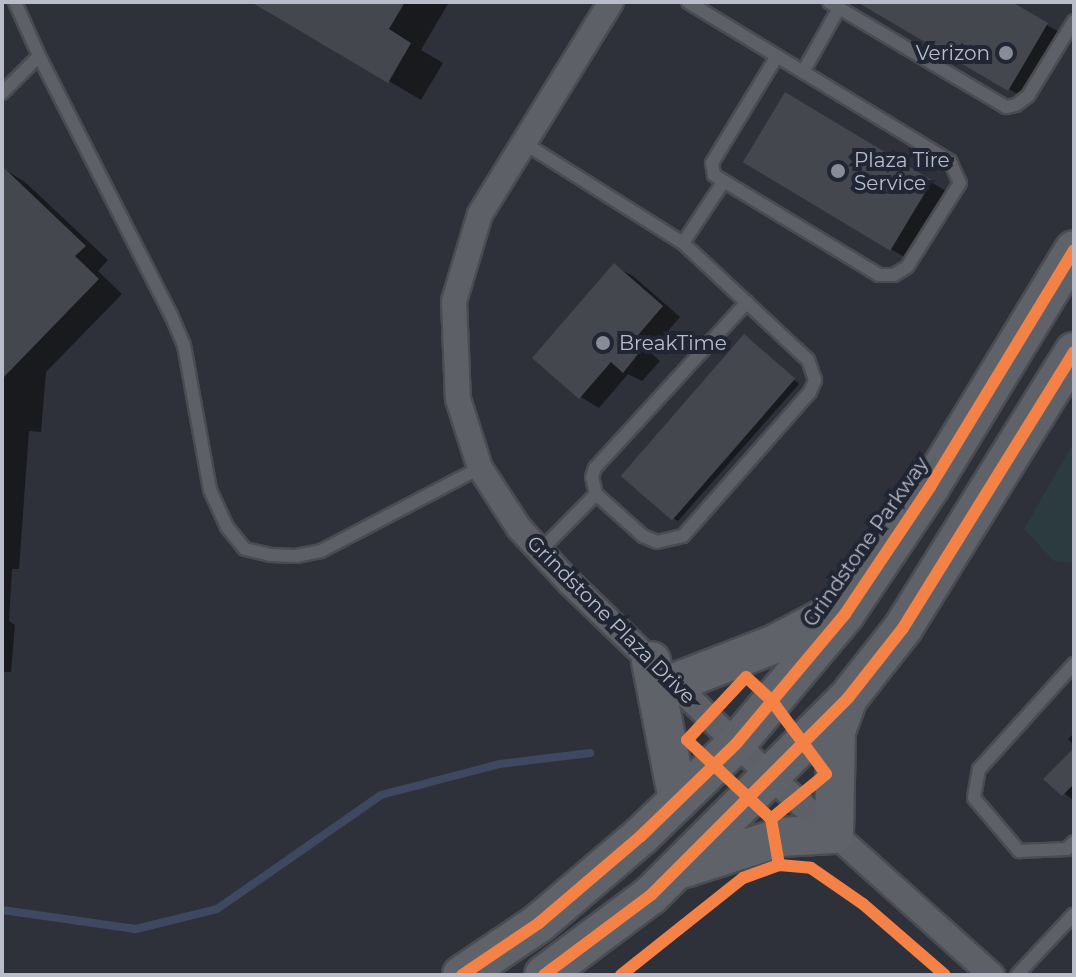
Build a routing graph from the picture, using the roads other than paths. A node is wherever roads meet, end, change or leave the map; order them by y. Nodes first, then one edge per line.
1 (15, 2) edge
2 (611, 2) edge
3 (688, 2) edge
4 (834, 5) edge
5 (1074, 21) edge
6 (39, 56) junction
7 (777, 56) junction
8 (803, 72) junction
9 (2, 93) edge
10 (524, 143) junction
11 (724, 181) junction
12 (683, 243) junction
13 (1074, 250) edge
14 (747, 302) junction
15 (1074, 352) edge
16 (480, 468) junction
17 (596, 494) junction
18 (540, 551) junction
19 (852, 603) junction
20 (1074, 664) edge
21 (662, 672) junction
22 (848, 698) junction
23 (736, 744) junction
24 (771, 777) junction
25 (678, 800) junction
26 (834, 834) junction
27 (1074, 842) edge
28 (674, 872) junction
29 (1074, 914) edge
30 (462, 975) edge
31 (544, 975) edge
32 (992, 975) edge
33 (1017, 975) edge

1 - 6 lane
2 - 10 street, Grindstone Plaza Drive
3 - 7 lane
4 - 5 lane
4 - 8 lane
6 - 9 lane
6 - 16 lane
7 - 8 lane
7 - 11 lane
8 - 11 lane
10 - 12 lane
10 - 16 street, Grindstone Plaza Drive
11 - 12 lane
12 - 14 lane
13 - 19 main road, Grindstone Parkway
14 - 17 lane
14 - 17 lane
15 - 22 main road
16 - 18 street, Grindstone Plaza Drive
17 - 18 lane
18 - 21 street, Grindstone Plaza Drive
19 - 21 main road
19 - 23 main road, Grindstone Parkway
20 - 27 lane
21 - 23 street, Grindstone Plaza Drive
21 - 25 main road
22 - 24 main road
22 - 26 main road
23 - 24 street, Grindstone Plaza Drive
23 - 25 main road, Grindstone Parkway
24 - 26 street, Grindstone Plaza Drive
24 - 28 main road
25 - 30 main road, Grindstone Parkway
26 - 28 main road
26 - 32 street, Grindstone Plaza Drive
28 - 31 main road
29 - 33 lane

